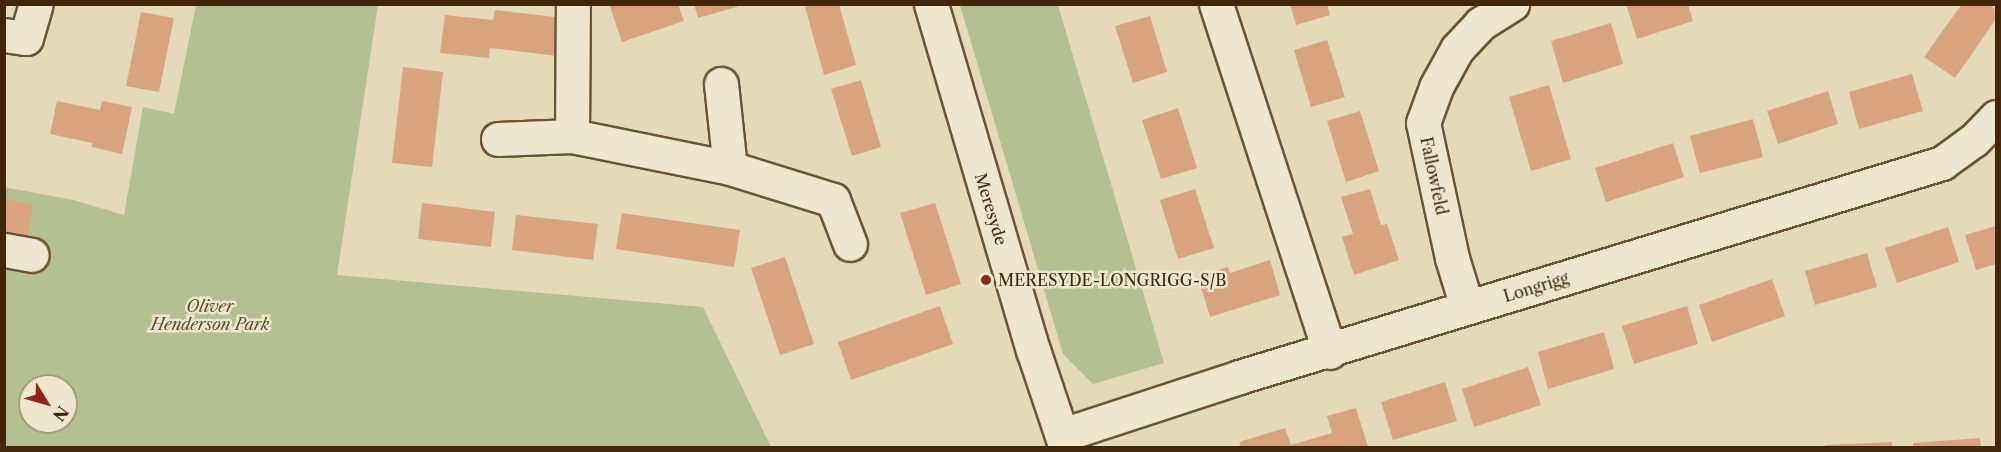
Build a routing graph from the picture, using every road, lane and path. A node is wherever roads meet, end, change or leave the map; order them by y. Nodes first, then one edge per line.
1 (36, 4) edge
2 (573, 4) edge
3 (931, 4) edge
4 (1216, 4) edge
5 (1512, 4) edge
6 (4, 35) edge
7 (721, 84) dead end
8 (1996, 117) edge
9 (572, 136) junction
10 (498, 139) dead end
11 (730, 168) junction
12 (850, 244) dead end
13 (1467, 307) junction
14 (1330, 352) junction
15 (1064, 441) edge

1 - 6 street
2 - 9 street
3 - 15 street, Meresyde
4 - 14 street
5 - 13 street, Fallowfeld
7 - 11 street
8 - 13 street, Longrigg
9 - 10 street
9 - 11 street
11 - 12 street
13 - 14 street, Longrigg
14 - 15 street, Longrigg

